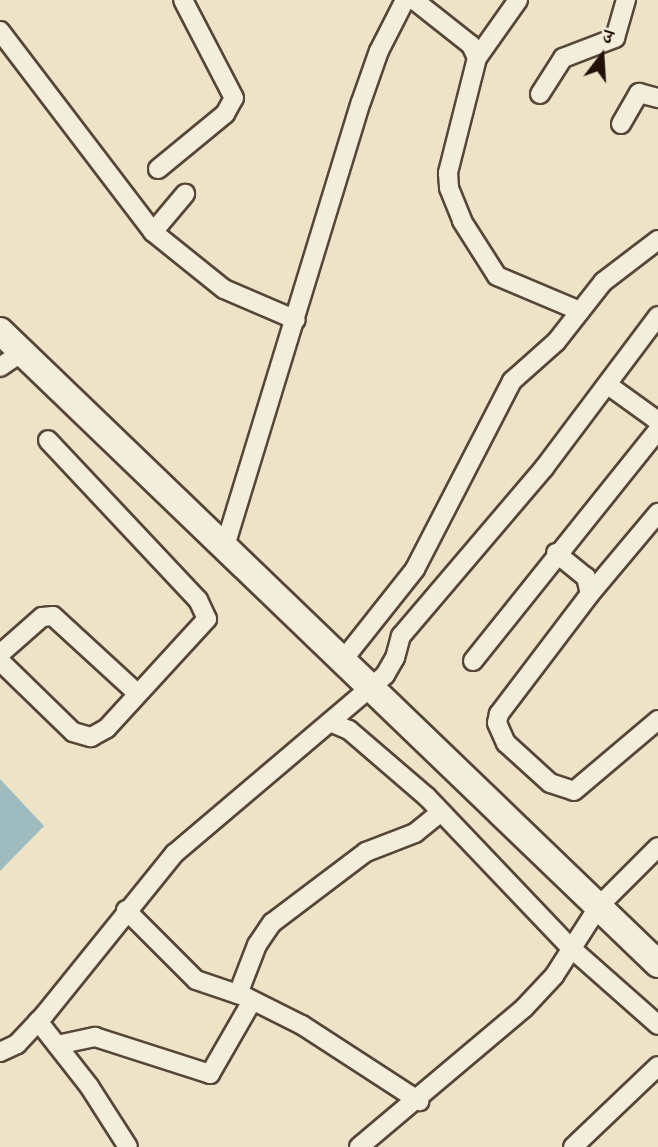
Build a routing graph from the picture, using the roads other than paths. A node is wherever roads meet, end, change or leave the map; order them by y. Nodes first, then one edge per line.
1 (183, 0) edge
2 (405, 0) edge
3 (414, 0) edge
4 (518, 0) edge
5 (626, 0) edge
6 (0, 31) edge
7 (477, 58) junction
8 (540, 94) dead end
9 (658, 98) edge
10 (621, 124) dead end
11 (158, 169) dead end
12 (185, 194) dead end
13 (153, 232) junction
14 (658, 240) edge
15 (580, 311) junction
16 (658, 316) edge
17 (296, 320) junction
18 (0, 331) edge
19 (22, 352) junction
20 (0, 367) edge
21 (608, 385) junction
22 (658, 421) edge
23 (658, 430) edge
24 (48, 440) dead end
25 (658, 513) edge
26 (225, 546) junction
27 (556, 553) junction
28 (590, 594) junction
29 (0, 654) edge
30 (343, 660) junction
31 (0, 661) edge
32 (473, 661) dead end
33 (372, 688) junction
34 (137, 693) junction
35 (658, 720) edge
36 (330, 722) junction
37 (441, 813) junction
38 (658, 847) edge
39 (599, 906) junction
40 (126, 910) junction
41 (571, 948) junction
42 (658, 964) edge
43 (245, 997) junction
44 (38, 1021) junction
45 (658, 1025) edge
46 (57, 1045) junction
47 (0, 1052) edge
48 (658, 1066) edge
49 (419, 1101) junction
50 (363, 1146) edge
51 (128, 1147) edge
52 (573, 1147) edge

1 - 11 street
2 - 17 street
3 - 7 street
4 - 7 street
5 - 8 street
6 - 13 street
7 - 15 street
9 - 10 street
12 - 13 street
13 - 17 street
14 - 15 street
15 - 30 street
16 - 21 street
17 - 26 street
18 - 19 main road
19 - 20 street
19 - 26 main road
21 - 22 street
21 - 33 street
23 - 27 street
24 - 34 street
25 - 28 street
26 - 30 main road
27 - 28 street
27 - 32 street
28 - 35 street
29 - 34 street
30 - 33 main road
31 - 34 street
33 - 36 street
33 - 39 main road
36 - 37 street
36 - 40 street
37 - 41 street
37 - 43 street
38 - 39 street
39 - 41 street
39 - 42 main road
40 - 43 street
40 - 44 street
41 - 45 street
41 - 49 street
43 - 46 street
43 - 49 street
44 - 46 street
44 - 47 street
46 - 51 street
48 - 52 street
49 - 50 street

